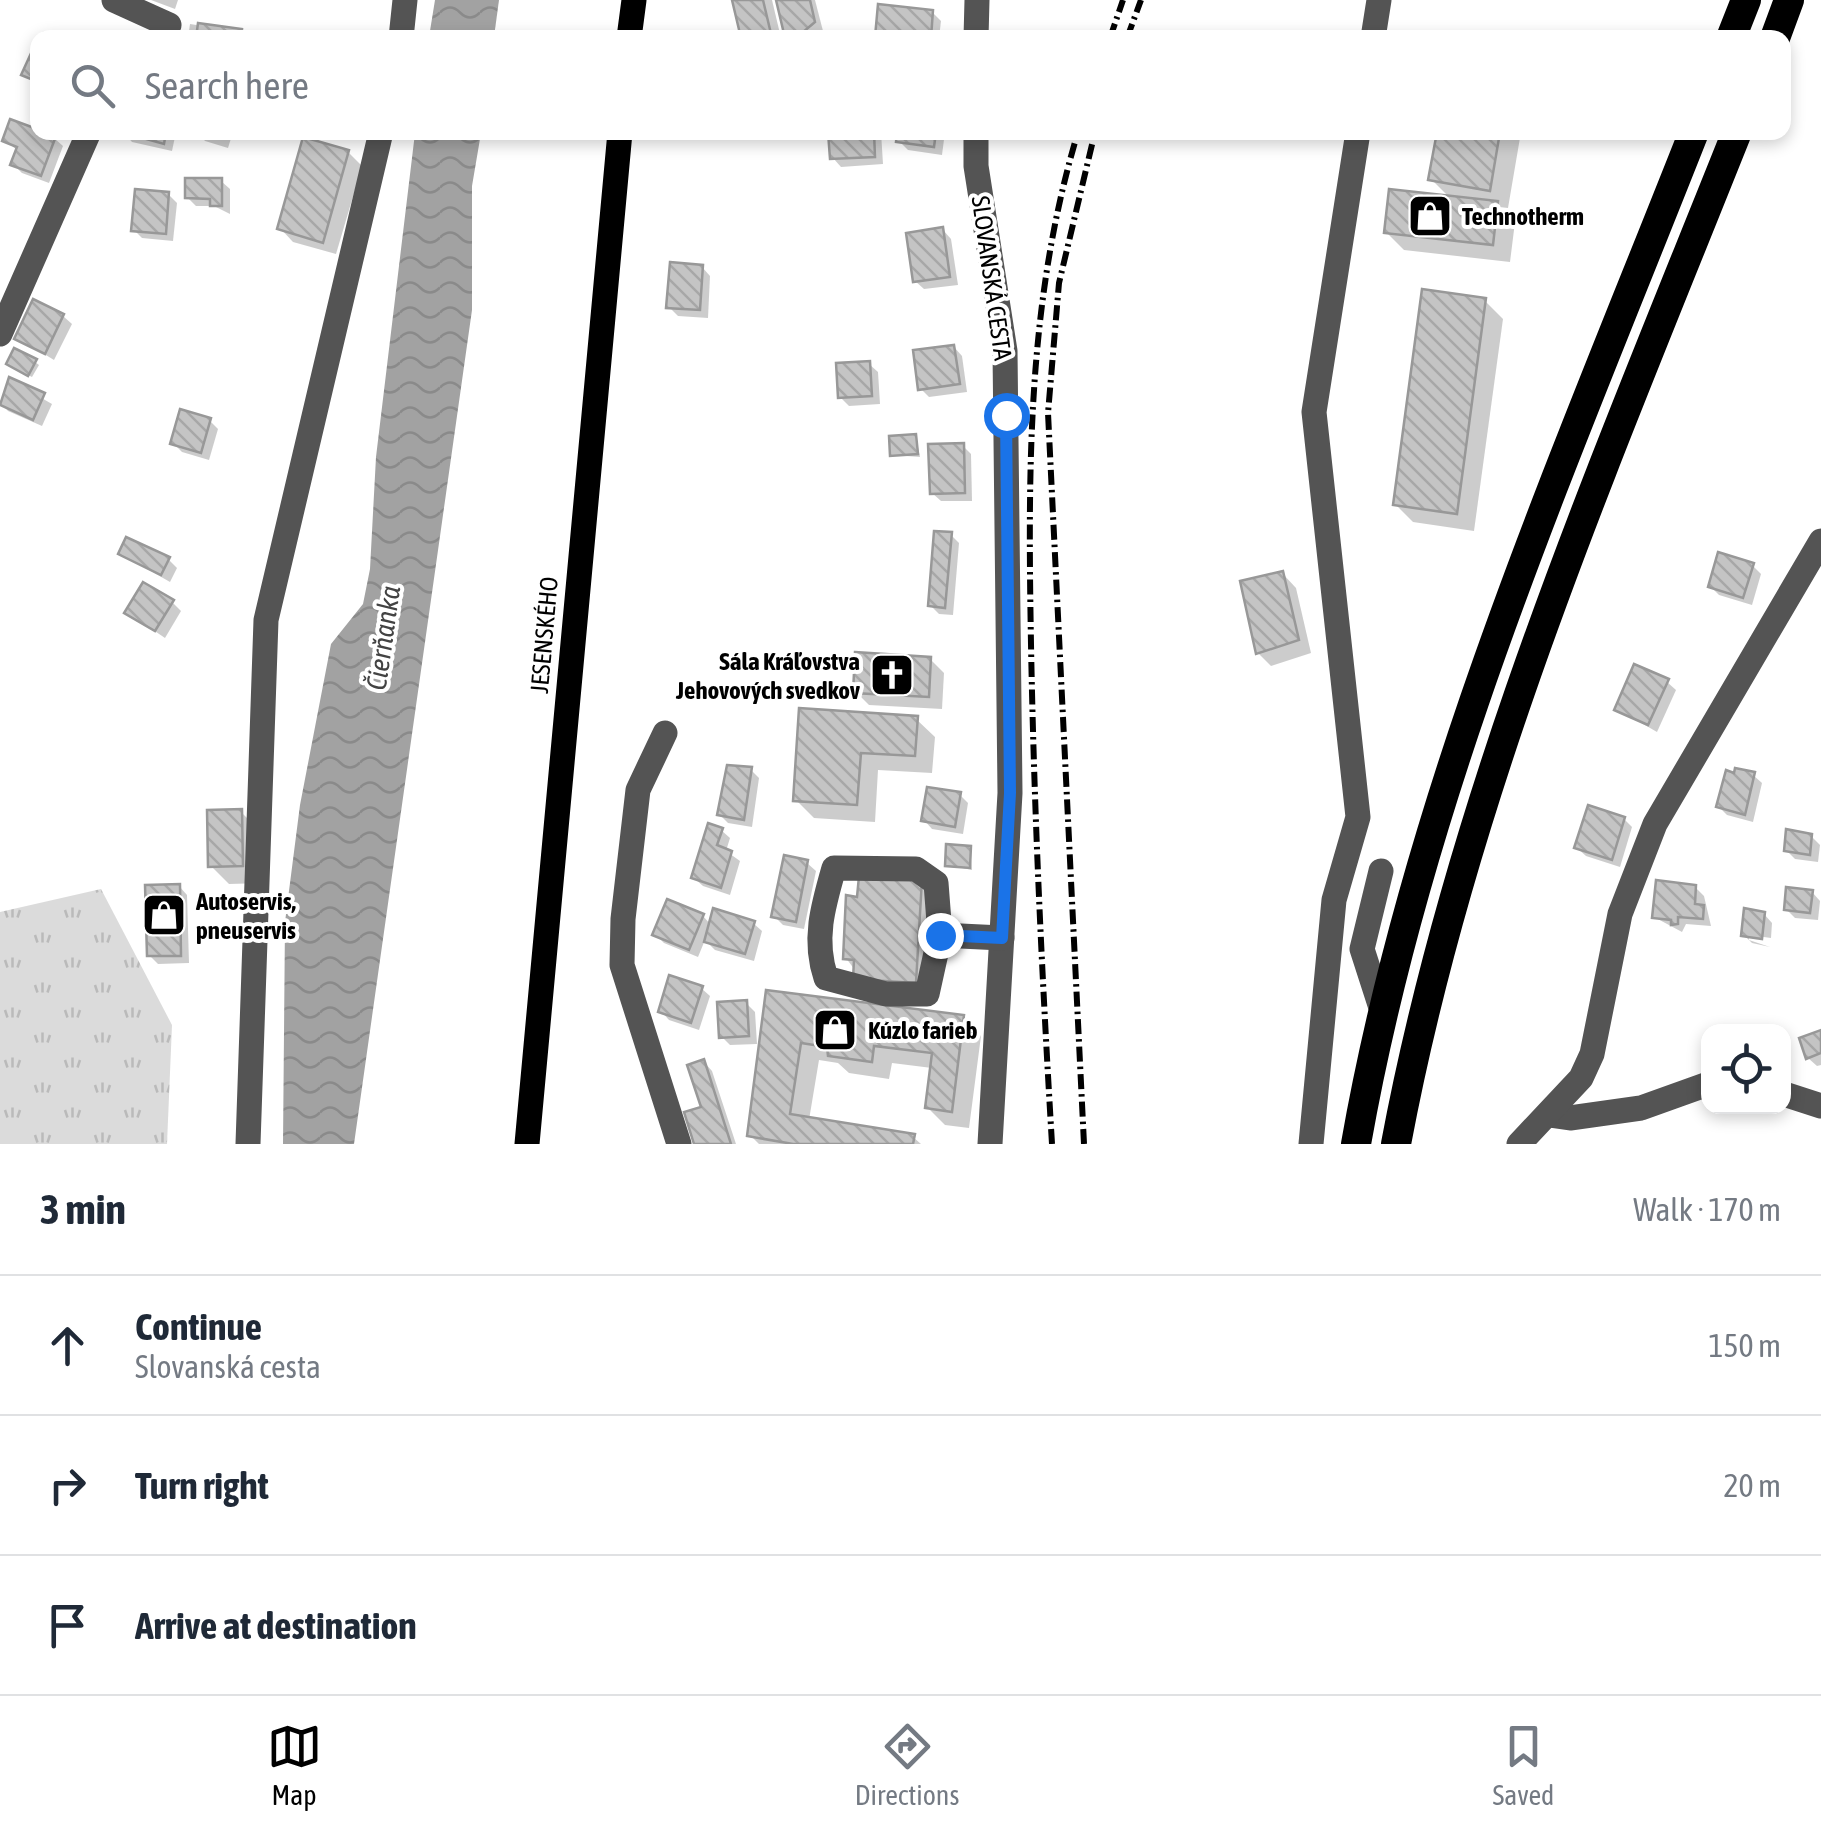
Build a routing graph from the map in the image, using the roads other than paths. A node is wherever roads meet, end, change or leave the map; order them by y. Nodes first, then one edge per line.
1 (114, 0) edge
2 (406, 0) edge
3 (634, 0) edge
4 (977, 0) edge
5 (1379, 0) edge
6 (1746, 0) edge
7 (1790, 0) edge
8 (167, 21) edge
9 (402, 30) edge
10 (630, 30) edge
11 (976, 30) edge
12 (1374, 30) edge
13 (1735, 30) edge
14 (1777, 30) edge
15 (85, 140) edge
16 (380, 140) edge
17 (619, 140) edge
18 (976, 140) edge
19 (1357, 140) edge
20 (1691, 140) edge
21 (1734, 140) edge
22 (0, 334) edge
23 (1821, 540) edge
24 (665, 733) dead end
25 (1381, 871) dead end
26 (940, 935) junction
27 (1002, 938) junction
28 (1382, 1011) junction
29 (1701, 1087) edge
30 (1791, 1096) edge
31 (1821, 1106) edge
32 (1550, 1116) junction
33 (248, 1144) edge
34 (527, 1144) edge
35 (679, 1144) edge
36 (990, 1144) edge
37 (1311, 1144) edge
38 (1356, 1144) edge
39 (1396, 1144) edge
40 (1519, 1144) edge

1 - 8 street
2 - 9 street
3 - 10 main road
4 - 11 street
5 - 12 street
6 - 13 highway
7 - 14 highway
15 - 22 street
16 - 33 street
17 - 34 main road, JESENSKÉHO
18 - 27 street, SLOVANSKÁ CESTA
19 - 37 street
20 - 28 highway
21 - 39 highway
23 - 32 street
24 - 35 street
25 - 28 street
26 - 26 street
26 - 27 street
27 - 36 street, SLOVANSKÁ CESTA
28 - 38 highway
29 - 32 street
30 - 31 street
32 - 40 street

